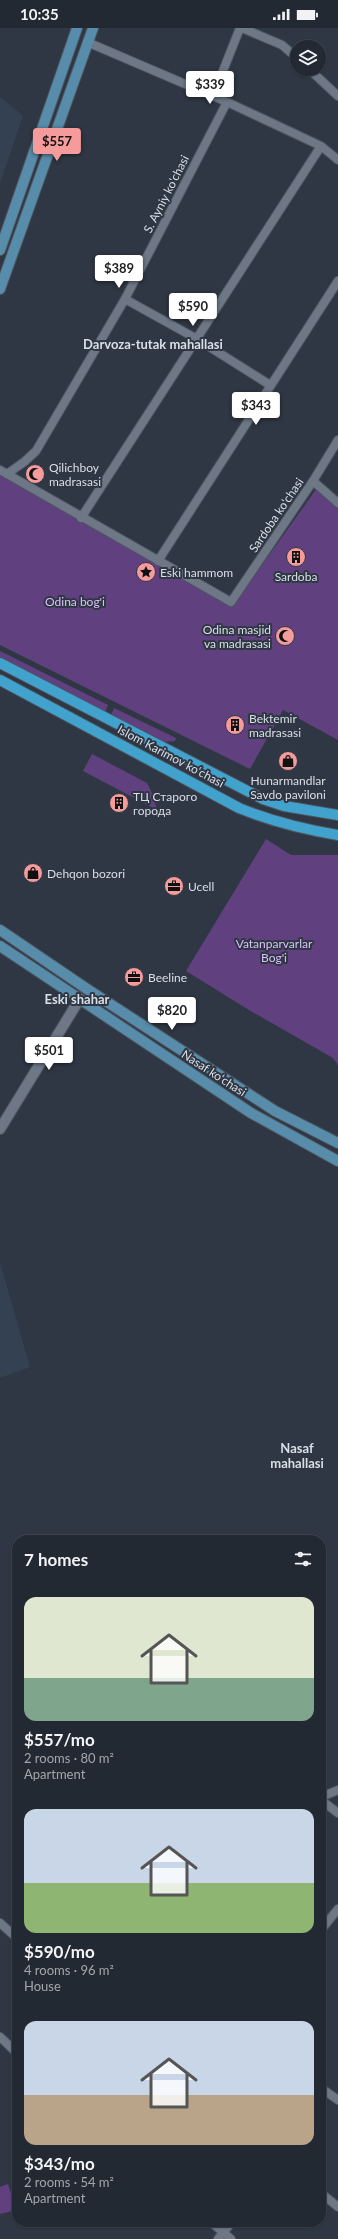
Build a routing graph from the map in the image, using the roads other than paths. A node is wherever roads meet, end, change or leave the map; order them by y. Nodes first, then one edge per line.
1 (92, 28) edge
2 (241, 28) edge
3 (74, 29) edge
4 (88, 42) junction
5 (290, 52) edge
6 (317, 76) edge
7 (213, 96) junction
8 (338, 96) edge
9 (227, 102) junction
10 (321, 146) junction
11 (338, 160) edge
12 (0, 250) edge
13 (338, 281) edge
14 (0, 289) edge
15 (125, 299) junction
16 (197, 339) junction
17 (270, 385) junction
18 (338, 440) edge
19 (3, 472) edge
20 (313, 481) junction
21 (338, 503) edge
22 (81, 518) junction
23 (158, 561) junction
24 (0, 663) edge
25 (0, 680) edge
26 (338, 815) edge
27 (338, 835) edge
28 (0, 930) edge
29 (0, 946) edge
30 (86, 989) junction
31 (79, 1000) junction
32 (0, 1129) edge
33 (338, 1143) edge
34 (338, 1161) edge
35 (338, 1790) edge
36 (326, 1796) edge
37 (326, 1802) edge
38 (338, 1813) edge
39 (338, 1910) edge
40 (0, 1923) edge
41 (326, 1924) edge
42 (12, 1934) edge
43 (0, 2036) edge
44 (12, 2048) edge
45 (326, 2092) edge
46 (338, 2100) edge
47 (326, 2197) edge
48 (338, 2207) edge
49 (215, 2227) edge
50 (228, 2227) edge
51 (221, 2236) edge
52 (231, 2239) edge

1 - 4 main road
2 - 5 street
2 - 7 street
3 - 12 main road
4 - 7 street
4 - 14 main road
6 - 8 street
7 - 9 street
9 - 10 street
9 - 15 street, S. Ayniy ko'chasi
10 - 11 street
10 - 16 street
13 - 17 street
15 - 16 street
15 - 19 street, S. Ayniy ko'chasi
16 - 17 street
16 - 22 street
17 - 23 street
18 - 20 street, Sardoba ko'chasi
19 - 22 street
20 - 21 street
20 - 23 street, Sardoba ko'chasi
22 - 23 street
24 - 26 main road, Islom Karimov ko‘chasi
25 - 27 main road, Islom Karimov ko‘chasi
28 - 30 main road, Nasaf ko‘chasi
29 - 31 main road, Nasaf ko‘chasi
30 - 31 street
30 - 33 main road, Nasaf ko‘chasi
31 - 32 street
31 - 34 main road, Nasaf ko‘chasi
35 - 36 street
37 - 38 street
39 - 41 street
40 - 42 street
43 - 44 street
45 - 46 street
47 - 48 street
49 - 51 street
50 - 51 street
51 - 52 street

